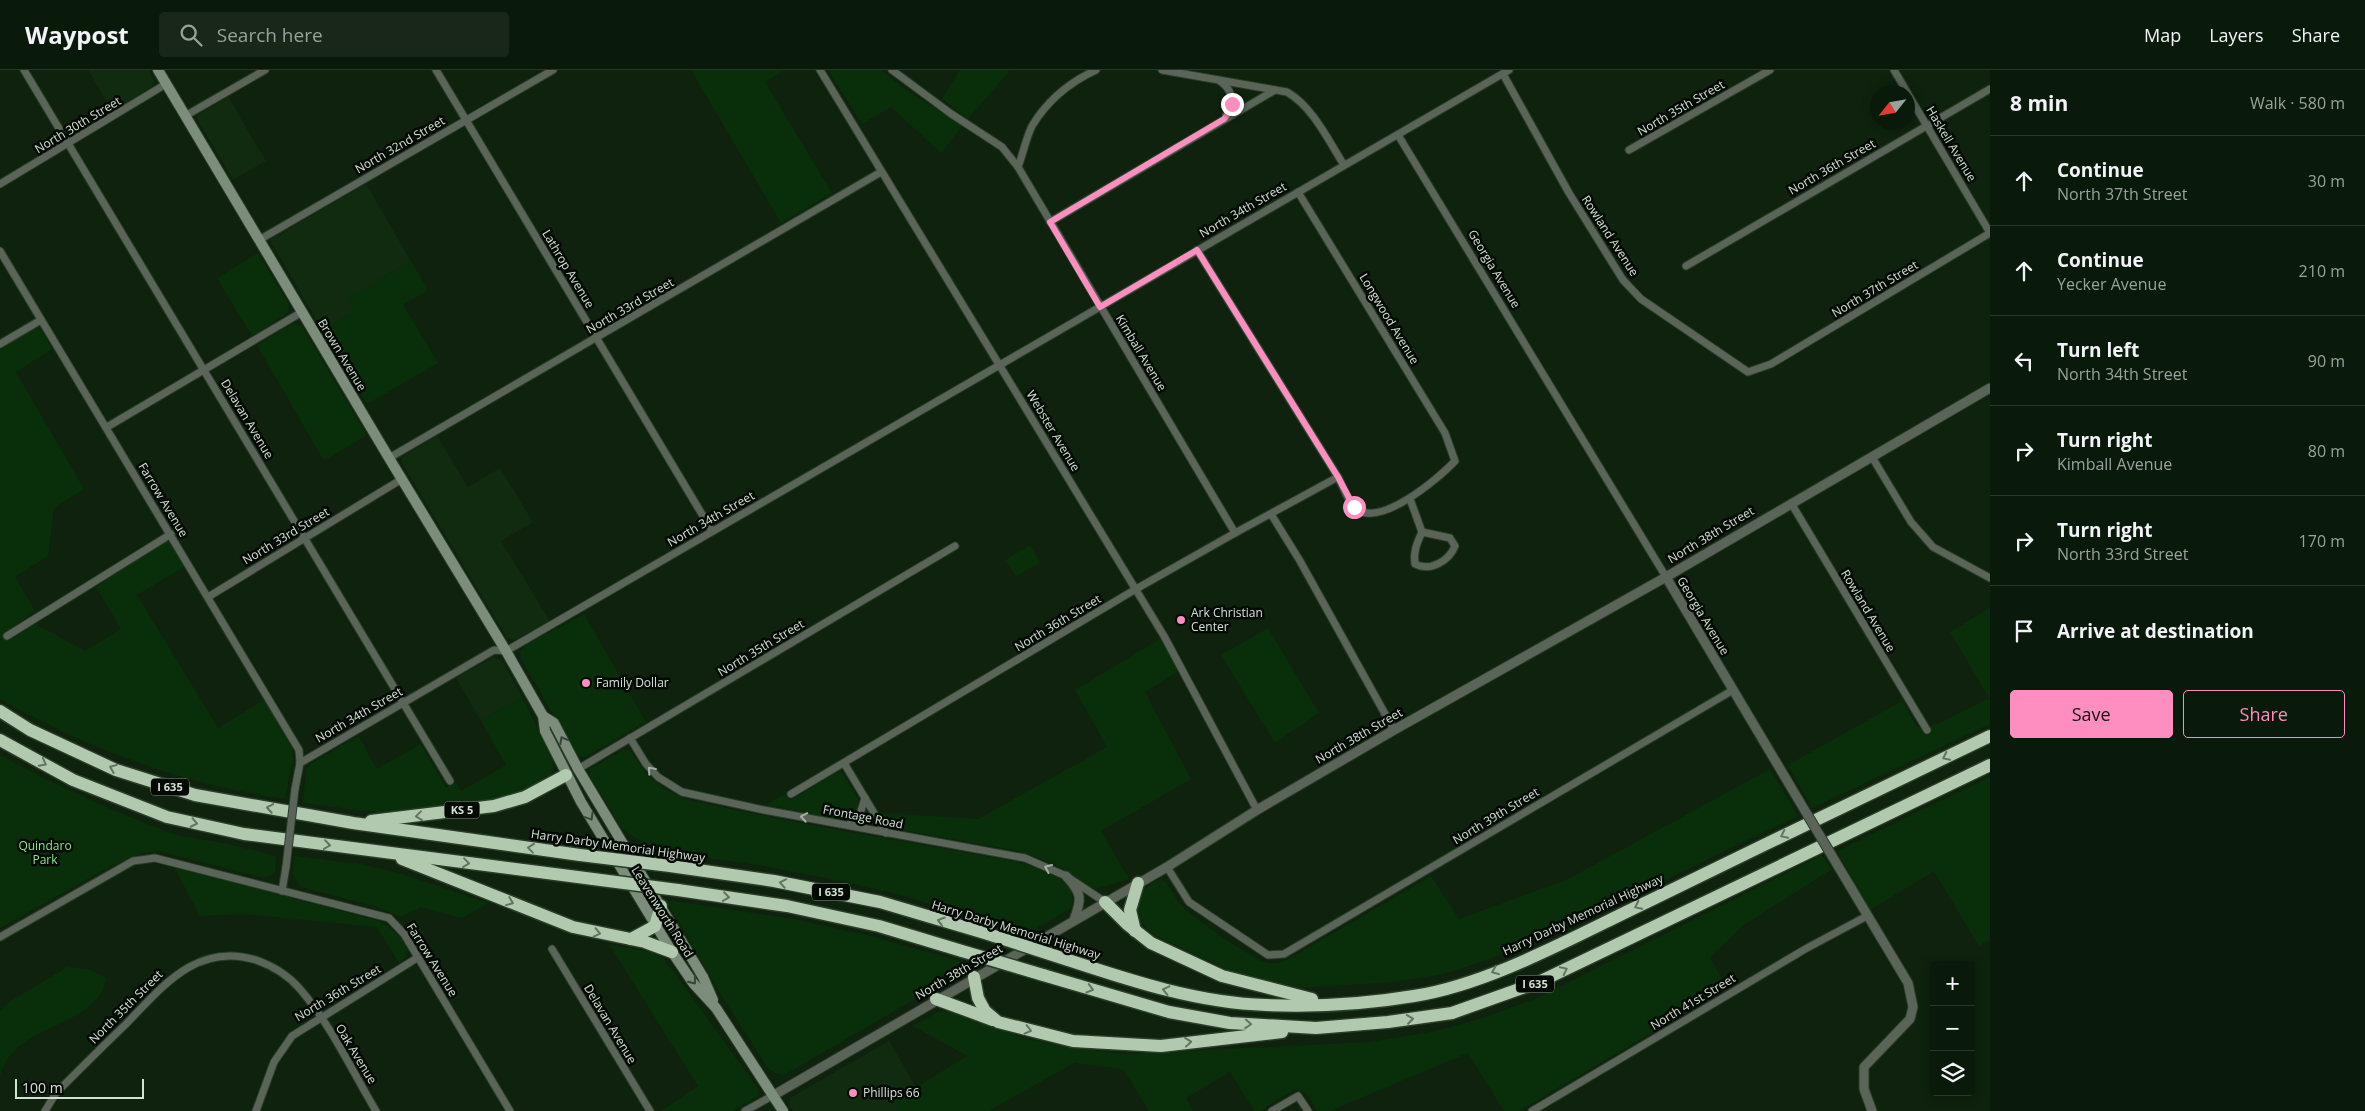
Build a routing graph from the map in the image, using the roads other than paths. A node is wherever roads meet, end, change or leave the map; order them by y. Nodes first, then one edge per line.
1 (24, 70) edge
2 (158, 70) edge
3 (265, 70) edge
4 (436, 70) edge
5 (553, 70) edge
6 (820, 70) edge
7 (892, 70) edge
8 (1096, 70) edge
9 (1162, 70) edge
10 (1770, 70) edge
11 (1894, 70) edge
12 (1506, 72) edge
13 (1217, 79) junction
14 (166, 84) junction
15 (1902, 85) edge
16 (1990, 88) edge
17 (1275, 90) junction
18 (1915, 107) edge
19 (185, 116) junction
20 (1224, 119) junction
21 (466, 120) junction
22 (1926, 126) junction
23 (1398, 135) junction
24 (68, 144) junction
25 (1629, 150) dead end
26 (1344, 165) junction
27 (1018, 167) junction
28 (882, 172) junction
29 (0, 184) edge
30 (1298, 192) junction
31 (1050, 222) junction
32 (1990, 233) edge
33 (259, 240) junction
34 (1197, 250) junction
35 (0, 251) edge
36 (1686, 266) dead end
37 (1100, 307) junction
38 (302, 312) junction
39 (41, 320) junction
40 (596, 338) junction
41 (0, 344) edge
42 (1771, 364) joint
43 (1000, 366) junction
44 (204, 370) junction
45 (1990, 388) edge
46 (107, 427) junction
47 (1872, 457) junction
48 (389, 458) junction
49 (1338, 477) junction
50 (402, 479) junction
51 (1410, 499) junction
52 (1790, 503) junction
53 (1271, 514) junction
54 (712, 531) junction
55 (1422, 532) junction
56 (1235, 533) junction
57 (171, 534) junction
58 (304, 538) junction
59 (955, 546) dead end
60 (1666, 577) junction
61 (1990, 578) edge
62 (1136, 590) junction
63 (208, 597) junction
64 (7, 636) dead end
65 (506, 651) junction
66 (1733, 690) junction
67 (403, 703) junction
68 (0, 711) edge
69 (543, 716) junction
70 (1394, 730) junction
71 (1927, 730) dead end
72 (1990, 736) edge
73 (630, 738) junction
74 (0, 740) edge
75 (300, 763) junction
76 (844, 763) junction
77 (1990, 765) edge
78 (578, 769) junction
79 (566, 775) junction
80 (450, 781) dead end
81 (791, 794) dead end
82 (865, 798) junction
83 (1257, 810) junction
84 (353, 823) junction
85 (848, 826) junction
86 (886, 833) junction
87 (383, 852) junction
88 (1167, 867) junction
89 (1066, 876) junction
90 (1138, 883) junction
91 (282, 891) junction
92 (1105, 902) junction
93 (661, 906) junction
94 (1867, 916) junction
95 (1074, 920) junction
96 (655, 926) junction
97 (1135, 931) junction
98 (0, 937) edge
99 (631, 939) junction
100 (552, 950) dead end
101 (672, 952) junction
102 (246, 957) joint
103 (417, 958) junction
104 (974, 977) junction
105 (936, 1000) junction
106 (1336, 1004) junction
107 (716, 1008) junction
108 (320, 1016) junction
109 (998, 1022) junction
110 (1316, 1028) junction
111 (774, 1095) junction
112 (45, 1111) edge
113 (256, 1111) edge
114 (376, 1111) edge
115 (510, 1111) edge
116 (650, 1111) edge
117 (745, 1111) edge
118 (783, 1111) edge
119 (1272, 1111) edge
120 (1308, 1111) edge
121 (1532, 1111) edge
122 (1872, 1111) edge

1 - 24 street, Delavan Avenue
2 - 14 main road, Brown Avenue
3 - 19 street
4 - 21 street, Lathrop Avenue
5 - 21 street, North 32nd Street
6 - 28 street, Webster Avenue
7 - 27 street, Kimball Avenue
8 - 27 street
9 - 13 street
10 - 25 street, North 35th Street
11 - 15 street, Haskell Avenue
12 - 23 street, North 34th Street
12 - 42 street, Rowland Avenue
13 - 17 street
13 - 20 street
14 - 19 main road, Brown Avenue
14 - 24 street, North 30th Street
16 - 22 street, North 36th Street
17 - 20 street
17 - 26 street
18 - 22 street, Haskell Avenue
19 - 33 main road, Brown Avenue
20 - 31 street
21 - 33 street, North 32nd Street
21 - 40 street, Lathrop Avenue
22 - 32 street, Haskell Avenue
22 - 36 street, North 36th Street
23 - 26 street, North 34th Street
23 - 60 street, Georgia Avenue
24 - 29 street, North 30th Street
24 - 44 street, Delavan Avenue
26 - 30 street, North 34th Street
27 - 31 street, Kimball Avenue
28 - 40 street, North 33rd Street
28 - 43 street, Webster Avenue
30 - 34 street, North 34th Street
30 - 51 street, Longwood Avenue
31 - 37 street, Kimball Avenue
32 - 42 street, North 37th Street
33 - 38 main road, Brown Avenue
34 - 37 street, North 34th Street
34 - 49 street
35 - 39 street, Farrow Avenue
37 - 43 street, North 34th Street
37 - 56 street, Kimball Avenue
38 - 44 street
38 - 48 main road, Brown Avenue
39 - 41 street
39 - 46 street, Farrow Avenue
40 - 48 street, North 33rd Street
40 - 54 street, Lathrop Avenue
43 - 54 street, North 34th Street
43 - 62 street, Webster Avenue
44 - 46 street
44 - 58 street, Delavan Avenue
45 - 47 street, North 38th Street
46 - 57 street, Farrow Avenue
47 - 52 street, North 38th Street
47 - 61 street
48 - 50 main road, Brown Avenue
49 - 51 street
49 - 53 street, North 36th Street
50 - 58 street, North 33rd Street
50 - 65 main road, Brown Avenue
51 - 55 street
52 - 60 street, North 38th Street
52 - 71 street, Rowland Avenue
53 - 56 street, North 36th Street
53 - 70 street
54 - 65 street, North 34th Street
55 - 55 street
56 - 62 street, North 36th Street
57 - 63 street, Farrow Avenue
57 - 64 street
58 - 63 street, North 33rd Street
58 - 67 street, Delavan Avenue
59 - 73 street, North 35th Street
60 - 66 street, Georgia Avenue
60 - 70 street, North 38th Street
62 - 76 street, North 36th Street
62 - 83 street, Webster Avenue
63 - 75 street, Farrow Avenue
65 - 67 street, North 34th Street
65 - 69 main road, Leavenworth Road
66 - 88 street, North 39th Street
66 - 94 street, Georgia Avenue, bridge
67 - 75 street, North 34th Street
67 - 80 street, Delavan Avenue
84 -> 68 highway, Harry Darby Memorial Highway / I 635
78 -> 69 main road, Leavenworth Road
69 - 79 main road, Leavenworth Road
70 - 83 street, North 38th Street
72 -> 106 highway, Harry Darby Memorial Highway / I 635
73 - 78 street, North 35th Street
85 -> 73 street, Frontage Road
74 -> 87 highway, I 635
75 - 91 street, bridge
76 - 81 street, North 36th Street
76 - 82 street
110 -> 77 highway, I 635
78 - 79 main road, KS 5
78 - 93 main road, Leavenworth Road
79 -> 84 highway, KS 5
79 -> 96 main road, Leavenworth Road
82 - 85 street
82 - 86 street
83 - 88 street, North 38th Street
106 -> 84 highway, Harry Darby Memorial Highway / I 635, bridge
85 - 86 street, Frontage Road
89 -> 86 street, Frontage Road
87 -> 99 highway
87 -> 110 highway, I 635, bridge
88 - 90 street, North 38th Street
89 - 92 street, Frontage Road
89 - 95 street
90 - 92 street, North 38th Street
90 - 97 highway
91 - 98 street
91 - 103 street, Farrow Avenue
92 - 95 street, North 38th Street
92 - 97 highway
93 - 96 highway
93 - 107 main road, Leavenworth Road
94 - 121 street, North 41st Street
94 - 122 street, Georgia Avenue
95 - 104 street, North 38th Street
96 - 99 highway
96 - 101 main road, Leavenworth Road
97 - 106 highway
99 - 101 highway
100 - 116 street, Delavan Avenue
101 -> 107 main road, Leavenworth Road
102 - 108 street, Oak Avenue
102 - 112 street, North 35th Street
103 - 108 street, North 36th Street
103 - 115 street, Farrow Avenue
104 - 105 street, North 38th Street
104 - 109 highway
105 - 109 highway
105 - 111 street, North 38th Street
107 - 111 main road, Leavenworth Road
108 - 113 street, North 36th Street
108 - 114 street, Oak Avenue
109 -> 110 highway
111 - 117 street, North 38th Street
111 - 118 main road, Leavenworth Road
119 - 120 street

